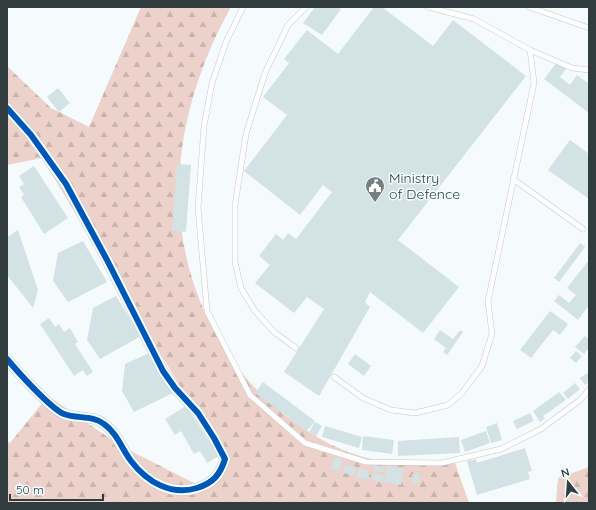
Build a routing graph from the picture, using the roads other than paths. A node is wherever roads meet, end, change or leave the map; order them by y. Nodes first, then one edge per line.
1 (243, 7) edge
2 (306, 7) edge
3 (428, 7) edge
4 (528, 7) edge
5 (589, 28) edge
6 (530, 50) junction
7 (589, 70) edge
8 (7, 108) edge
9 (513, 179) junction
10 (584, 229) dead end
11 (296, 348) dead end
12 (7, 359) edge
13 (334, 377) dead end
14 (589, 390) edge

1 - 14 lane
2 - 11 lane
3 - 6 lane
4 - 5 lane
6 - 7 lane
6 - 9 lane
8 - 12 street
9 - 10 lane
9 - 13 lane

